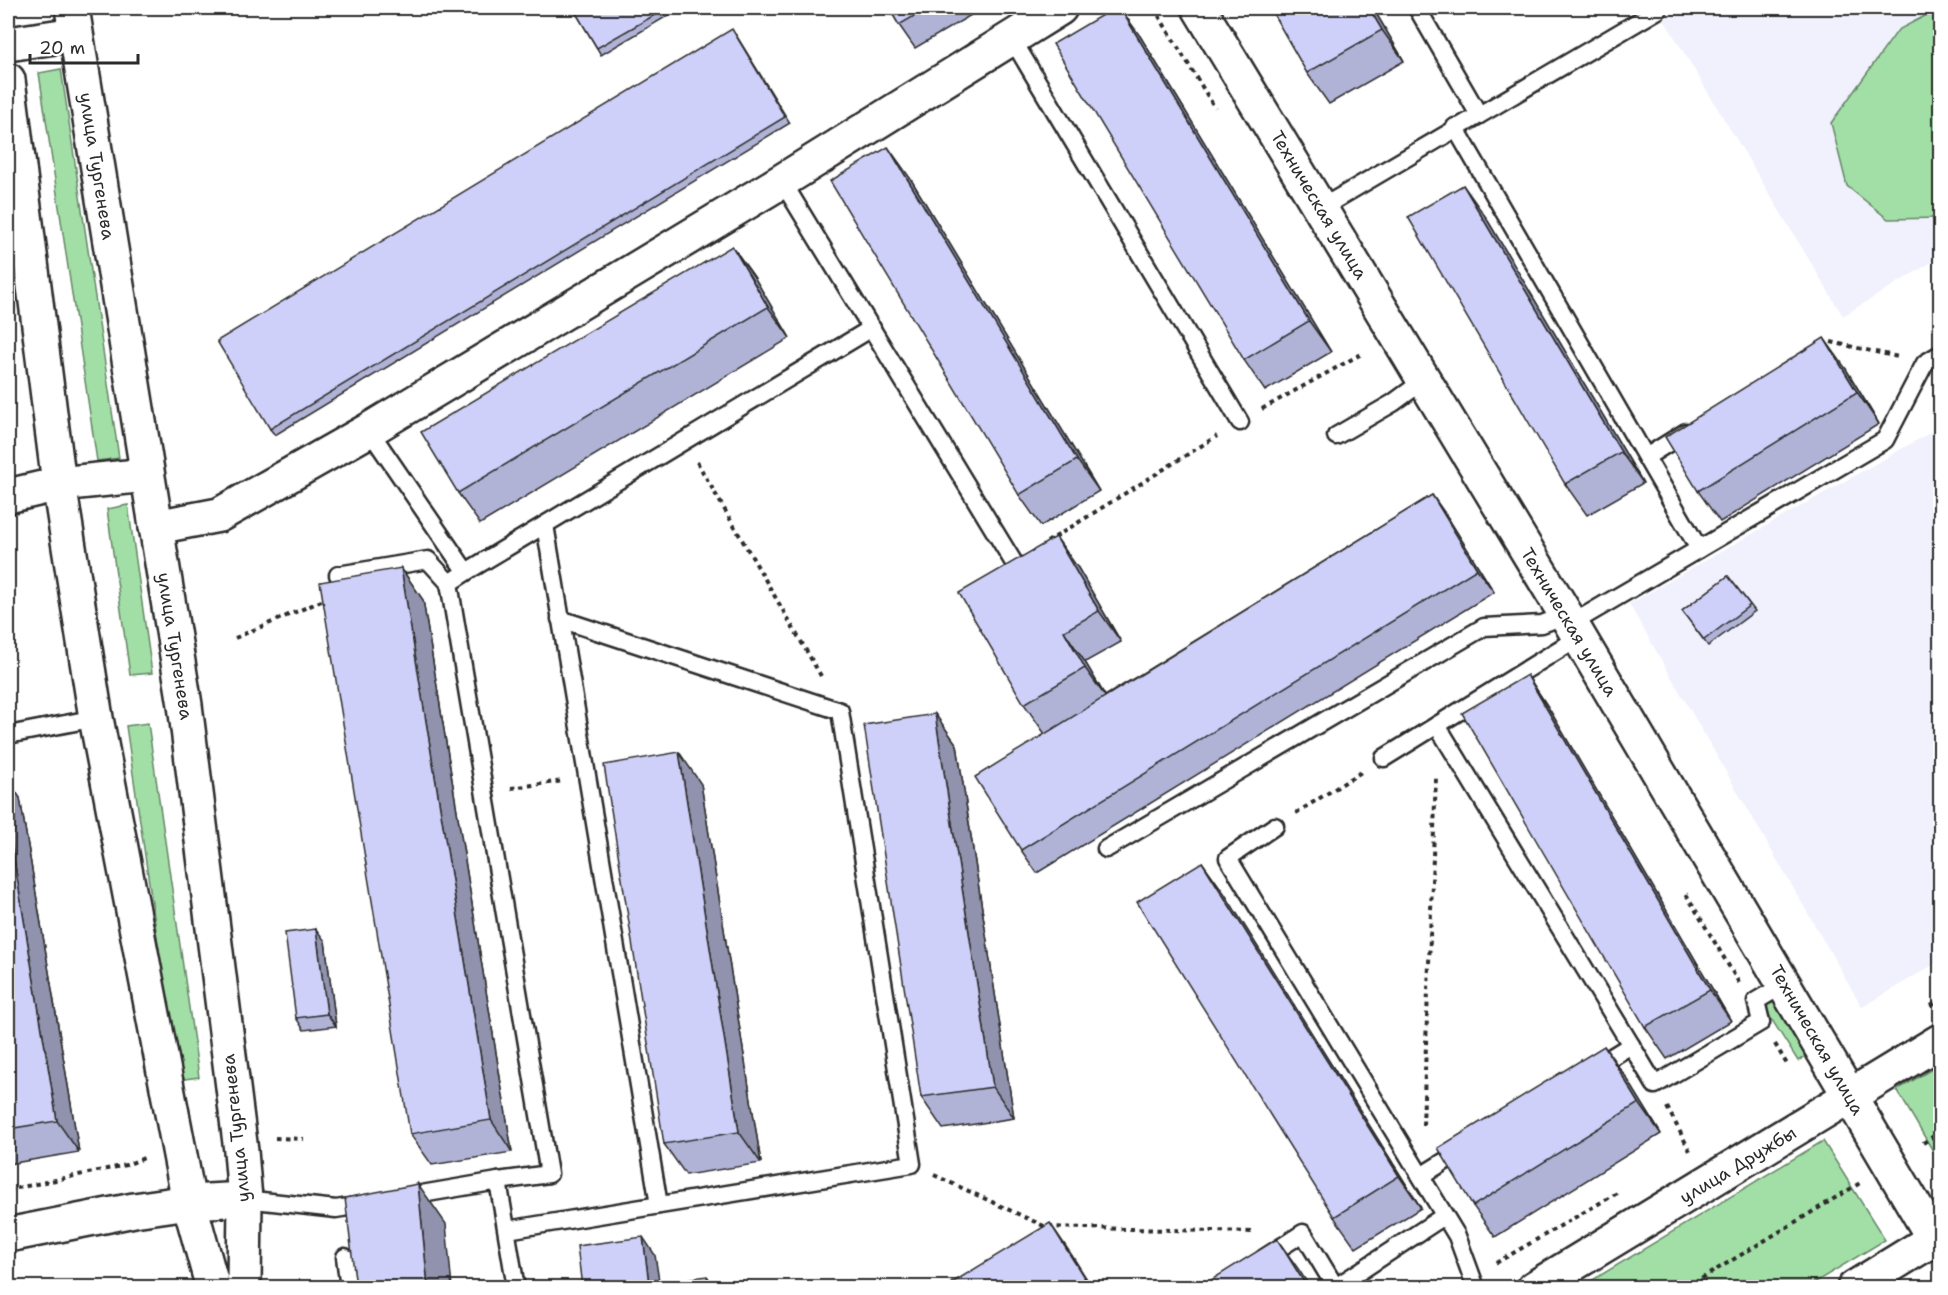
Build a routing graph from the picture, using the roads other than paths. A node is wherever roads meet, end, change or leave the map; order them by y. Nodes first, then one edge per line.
1 (1060, 8) edge
2 (1199, 8) edge
3 (1417, 8) edge
4 (1658, 10) dead end
5 (73, 21) edge
6 (1011, 37) junction
7 (8, 44) edge
8 (8, 80) edge
9 (1479, 114) junction
10 (1455, 127) junction
11 (782, 181) junction
12 (1322, 208) junction
13 (872, 328) junction
14 (1941, 354) edge
15 (1423, 381) junction
16 (1705, 421) edge
17 (1240, 422) road end
18 (369, 430) junction
19 (1336, 436) dead end
20 (1646, 457) junction
21 (147, 475) junction
22 (59, 484) junction
23 (8, 496) edge
24 (545, 525) junction
25 (156, 526) junction
26 (1699, 549) junction
27 (1014, 563) edge
28 (466, 572) junction
29 (338, 575) road end
30 (449, 583) junction
31 (560, 619) junction
32 (1572, 625) junction
33 (96, 718) junction
34 (1437, 725) junction
35 (8, 735) edge
36 (1384, 758) road end
37 (1275, 826) road end
38 (1106, 849) dead end
39 (1785, 984) junction
40 (1941, 1041) edge
41 (1631, 1045) junction
42 (1581, 1076) edge
43 (1850, 1097) junction
44 (1481, 1139) edge
45 (1421, 1176) junction
46 (498, 1181) junction
47 (245, 1199) junction
48 (189, 1202) junction
49 (658, 1206) junction
50 (1444, 1216) junction
51 (507, 1230) junction
52 (8, 1235) edge
53 (1937, 1237) edge
54 (345, 1257) edge
55 (1246, 1269) edge
56 (213, 1287) edge
57 (244, 1287) edge
58 (350, 1287) edge
59 (516, 1287) edge
60 (1336, 1287) edge
61 (1476, 1287) edge
62 (1534, 1287) edge
63 (1854, 1287) edge

1 - 6 main road
2 - 12 main road, Техническая улица
3 - 9 lane
4 - 9 lane
5 - 7 main road
5 - 21 main road, улица Тургенева
6 - 11 main road
6 - 17 lane
8 - 22 main road
9 - 10 lane
10 - 12 lane
10 - 20 lane
11 - 13 lane
11 - 18 main road
12 - 15 main road, Техническая улица
13 - 24 lane
13 - 27 lane
14 - 26 lane
15 - 19 lane
15 - 32 main road, Техническая улица
16 - 20 lane
18 - 25 main road
18 - 28 lane
20 - 26 lane
21 - 22 main road
21 - 25 main road, улица Тургенева
22 - 23 main road
22 - 33 main road
24 - 28 lane
24 - 31 lane
25 - 47 main road, улица Тургенева
26 - 32 lane
28 - 30 lane
29 - 30 lane
30 - 46 lane
31 - 49 lane
31 - 49 lane
32 - 34 lane
32 - 38 lane
32 - 39 main road, Техническая улица
33 - 35 lane
33 - 48 main road
34 - 36 lane
34 - 41 lane
37 - 45 lane
39 - 41 lane
39 - 43 main road, Техническая улица
40 - 43 main road, улица Дружбы
41 - 42 lane
43 - 53 main road, Техническая улица
43 - 62 main road, улица Дружбы
44 - 45 lane
45 - 50 lane
46 - 47 lane
46 - 51 lane
47 - 48 main road
47 - 57 main road, улица Тургенева
48 - 52 main road
48 - 56 main road
49 - 51 lane
50 - 60 lane
50 - 61 lane
51 - 59 lane
53 - 63 main road
54 - 58 lane
55 - 60 lane

